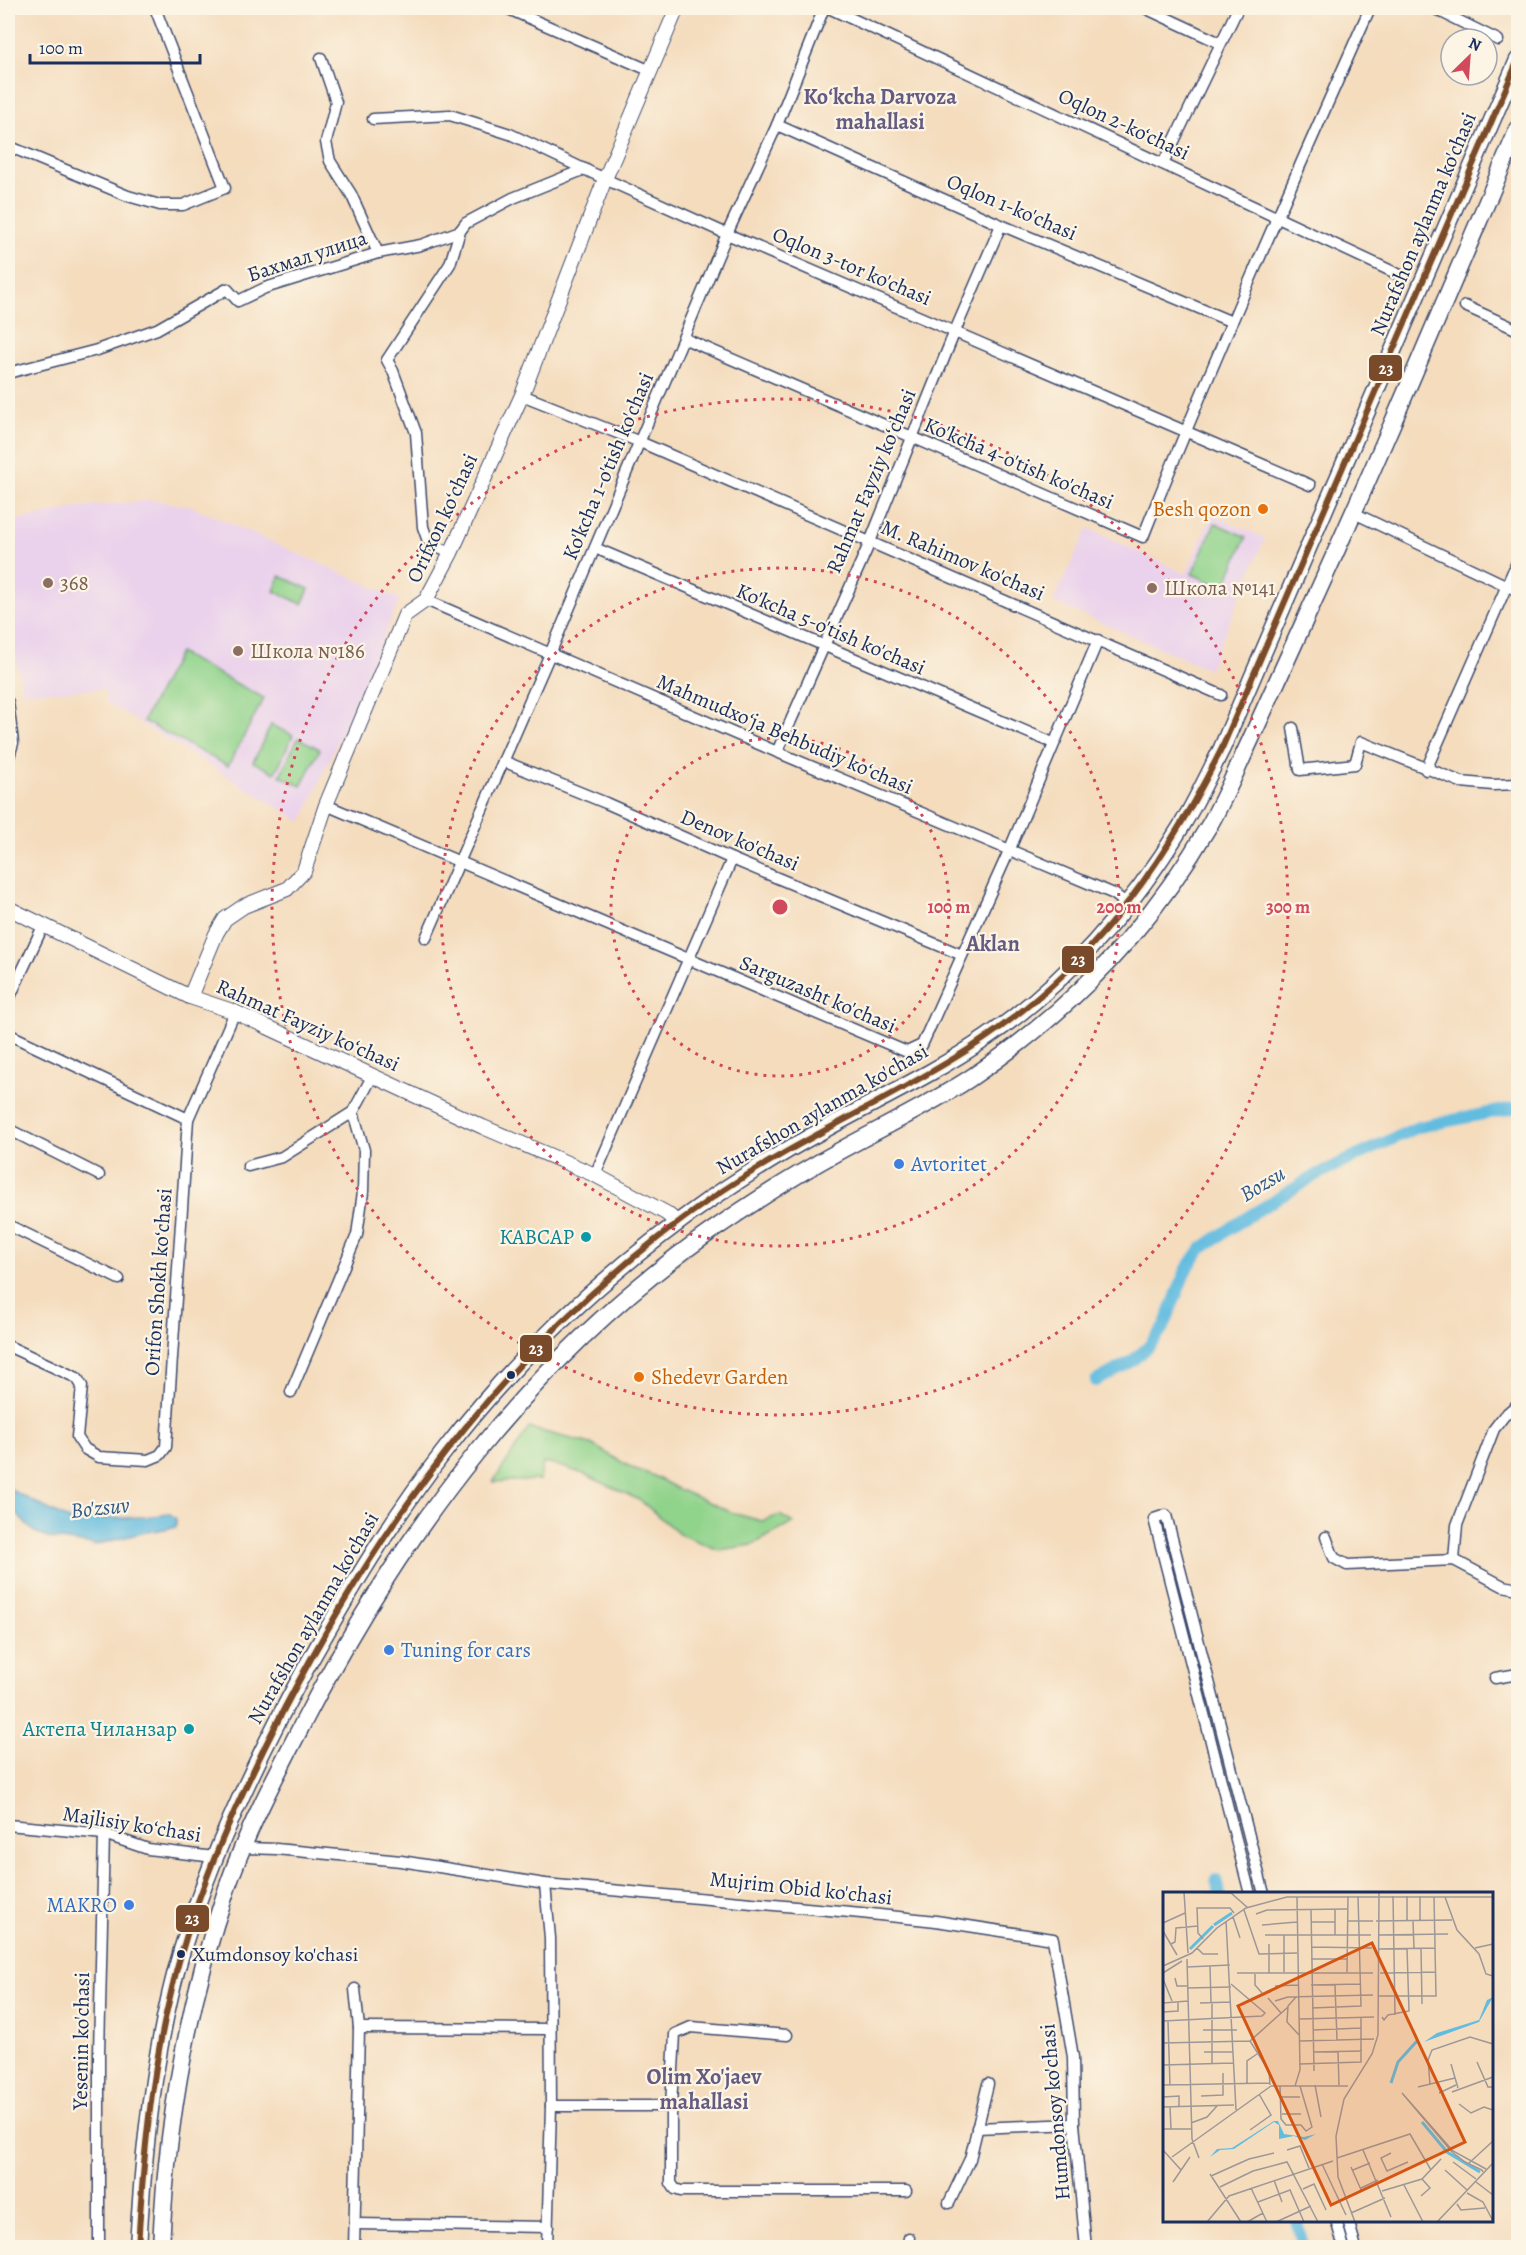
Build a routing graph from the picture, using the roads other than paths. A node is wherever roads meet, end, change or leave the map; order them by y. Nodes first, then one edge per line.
1 (155, 8) edge
2 (506, 8) edge
3 (677, 8) edge
4 (824, 8) edge
5 (829, 8) edge
6 (1145, 8) edge
7 (1238, 8) edge
8 (1370, 8) edge
9 (1433, 8) edge
10 (1472, 27) edge
11 (1220, 43) junction
12 (321, 58) dead end
13 (1518, 60) edge
14 (651, 71) junction
15 (373, 119) dead end
16 (777, 125) junction
17 (1518, 129) edge
18 (8, 146) edge
19 (1163, 164) junction
20 (585, 169) junction
21 (605, 179) junction
22 (1278, 216) junction
23 (1001, 225) junction
24 (460, 231) junction
25 (728, 234) junction
26 (378, 253) junction
27 (1402, 276) dead end
28 (1465, 306) dead end
29 (1232, 322) junction
30 (1518, 330) edge
31 (955, 331) junction
32 (683, 338) junction
33 (8, 373) edge
34 (522, 395) junction
35 (1185, 432) junction
36 (913, 439) junction
37 (640, 442) junction
38 (1310, 485) dead end
39 (1354, 513) junction
40 (870, 542) junction
41 (595, 548) junction
42 (451, 553) junction
43 (1518, 560) edge
44 (1507, 585) junction
45 (1518, 591) edge
46 (426, 600) junction
47 (1098, 640) junction
48 (822, 647) junction
49 (550, 654) junction
50 (1221, 694) dead end
51 (8, 702) edge
52 (1293, 728) dead end
53 (1053, 744) junction
54 (777, 752) junction
55 (8, 760) edge
56 (503, 761) junction
57 (1426, 770) junction
58 (1518, 784) edge
59 (326, 805) junction
60 (1009, 850) junction
61 (732, 859) junction
62 (459, 863) junction
63 (1127, 904) junction
64 (8, 908) edge
65 (43, 926) junction
66 (426, 938) dead end
67 (962, 954) junction
68 (1082, 955) junction
69 (688, 960) junction
70 (1098, 972) junction
71 (190, 997) junction
72 (8, 1001) edge
73 (235, 1012) junction
74 (8, 1034) edge
75 (985, 1038) junction
76 (999, 1058) junction
77 (373, 1075) junction
78 (353, 1112) junction
79 (188, 1119) junction
80 (8, 1129) edge
81 (248, 1166) dead end
82 (99, 1175) dead end
83 (595, 1175) junction
84 (678, 1223) junction
85 (8, 1225) edge
86 (119, 1279) dead end
87 (8, 1346) edge
88 (291, 1392) dead end
89 (486, 1400) junction
90 (1518, 1404) edge
91 (507, 1416) junction
92 (1326, 1537) dead end
93 (1454, 1560) junction
94 (1518, 1589) edge
95 (330, 1626) junction
96 (350, 1636) junction
97 (1518, 1674) edge
98 (1495, 1678) dead end
99 (8, 1825) edge
100 (104, 1834) junction
101 (243, 1848) junction
102 (214, 1857) junction
103 (545, 1884) junction
104 (1250, 1892) edge
105 (1264, 1892) edge
106 (1053, 1939) joint
107 (355, 1989) dead end
108 (168, 2007) junction
109 (192, 2012) junction
110 (359, 2028) junction
111 (550, 2030) junction
112 (787, 2035) dead end
113 (988, 2084) dead end
114 (551, 2106) junction
115 (671, 2106) junction
116 (1074, 2124) junction
117 (977, 2128) junction
118 (906, 2191) dead end
119 (949, 2203) dead end
120 (140, 2209) junction
121 (163, 2210) junction
122 (1337, 2222) edge
123 (1349, 2222) edge
124 (356, 2224) junction
125 (548, 2227) junction
126 (99, 2247) edge
127 (138, 2247) edge
128 (161, 2247) edge
129 (354, 2247) edge
130 (547, 2247) edge
131 (1086, 2247) edge
132 (1344, 2247) edge
133 (1356, 2247) edge

1 - 18 street
2 - 14 street
3 - 14 street, Orifxon koʻchasi
4 - 16 street, Ko'kcha 1-o'tish ko'chasi
5 - 19 street, Oqlon 2-ko‘chasi
6 - 11 street
7 - 11 street
8 - 22 street
9 - 10 street
11 - 19 street
12 - 26 street
13 - 63 main road, Nurafshon aylanma ko'chasi
14 - 21 street, Orifxon koʻchasi
15 - 20 street, Oqlon 3-tor ko'chasi
16 - 23 street, Oqlon 1-ko'chasi
16 - 25 street, Ko'kcha 1-o'tish ko'chasi
17 - 39 main road, Nurafshon aylanma ko'chasi
19 - 22 street, Oqlon 2-ko‘chasi
20 - 21 street, Oqlon 3-tor ko'chasi
20 - 24 street, Бахмал улица
21 - 25 street, Oqlon 3-tor ko'chasi
21 - 34 street, Orifxon koʻchasi
22 - 27 street, Oqlon 2-ko‘chasi
22 - 29 street
23 - 29 street, Oqlon 1-ko'chasi
23 - 31 street, Rahmat Fayziy koʻchasi
24 - 26 street, Бахмал улица
24 - 42 street
25 - 31 street, Oqlon 3-tor ko'chasi
25 - 32 street, Ko'kcha 1-o'tish ko'chasi
26 - 33 street, Бахмал улица
28 - 30 street
29 - 35 street
31 - 35 street, Oqlon 3-tor ko'chasi
31 - 36 street, Rahmat Fayziy koʻchasi
32 - 36 street, Ko'kcha 4-o'tish ko'chasi
32 - 37 street, Ko'kcha 1-o'tish ko'chasi
34 - 37 street, M. Rahimov ko'chasi
34 - 42 street, Orifxon koʻchasi
35 - 36 street, Ko'kcha 4-o'tish ko'chasi
35 - 38 street, Oqlon 3-tor ko'chasi
36 - 40 street, Rahmat Fayziy koʻchasi
37 - 40 street, M. Rahimov ko'chasi
37 - 41 street, Ko'kcha 1-o'tish ko'chasi
39 - 44 street
39 - 70 main road, Nurafshon aylanma ko'chasi
40 - 47 street, M. Rahimov ko'chasi
40 - 48 street, Rahmat Fayziy koʻchasi
41 - 48 street, Ko'kcha 5-o'tish ko'chasi
41 - 49 street, Ko'kcha 1-o'tish ko'chasi
42 - 46 street, Orifxon koʻchasi
43 - 44 street
44 - 45 street
44 - 57 street
46 - 49 street, Mahmudxoʻja Behbudiy koʻchasi
46 - 59 street, Orifxon koʻchasi
47 - 50 street, M. Rahimov ko'chasi
47 - 53 street, Sarguzasht ko'chasi
48 - 53 street, Ko'kcha 5-o'tish ko'chasi
48 - 54 street, Rahmat Fayziy koʻchasi
49 - 54 street, Mahmudxoʻja Behbudiy koʻchasi
49 - 56 street, Ko'kcha 1-o'tish ko'chasi
51 - 55 street
52 - 57 street
53 - 60 street, Sarguzasht ko'chasi
54 - 60 street, Mahmudxoʻja Behbudiy koʻchasi
56 - 61 street, Denov ko'chasi
56 - 62 street, Ko'kcha 1-o'tish ko'chasi
57 - 58 street
59 - 62 street, Sarguzasht ko'chasi
59 - 71 street, Orifxon koʻchasi
60 - 63 street, Mahmudxoʻja Behbudiy koʻchasi
60 - 67 street, Sarguzasht ko'chasi
61 - 67 street, Denov ko'chasi
61 - 69 street
62 - 66 street, Ko'kcha 1-o'tish ko'chasi
62 - 69 street, Sarguzasht ko'chasi
63 - 68 main road, Nurafshon aylanma ko'chasi
64 - 65 street, Rahmat Fayziy koʻchasi
65 - 71 street, Rahmat Fayziy koʻchasi
65 - 72 street
67 - 69 street, Sarguzasht ko'chasi
68 - 70 main road
68 - 75 main road, Nurafshon aylanma ko'chasi
69 - 83 street
70 - 76 main road, Nurafshon aylanma ko'chasi
71 - 73 street, Rahmat Fayziy koʻchasi
73 - 77 street, Rahmat Fayziy koʻchasi
73 - 79 street, Orifon Shokh koʻchasi
74 - 79 street
75 - 76 main road
75 - 84 main road, Nurafshon aylanma ko'chasi
76 - 91 main road, Nurafshon aylanma ko'chasi
77 - 78 street
77 - 83 street, Rahmat Fayziy koʻchasi
78 - 81 street
78 - 88 street
79 - 87 street, Orifon Shokh koʻchasi
80 - 82 street
83 - 84 street, Rahmat Fayziy koʻchasi
84 - 89 main road, Nurafshon aylanma ko'chasi
85 - 86 street
89 - 91 main road
89 - 95 main road, Nurafshon aylanma ko'chasi
90 - 93 street
91 - 96 main road, Nurafshon aylanma ko'chasi
92 - 93 street
93 - 94 street
95 - 96 main road
95 - 102 main road, Nurafshon aylanma ko'chasi
96 - 101 main road, Nurafshon aylanma ko'chasi
97 - 98 street
99 - 100 street, Majlisiy koʻchasi
100 - 102 street, Majlisiy koʻchasi
100 - 126 street, Yesenin ko'chasi
101 - 103 street, Mujrim Obid ko'chasi
101 - 109 main road, Nurafshon aylanma ko'chasi
102 - 108 main road, Nurafshon aylanma ko'chasi
103 - 106 street, Mujrim Obid ko'chasi
103 - 111 street
104 - 105 street
106 - 116 street, Humdonsoy ko'chasi
107 - 110 street
108 - 109 main road
108 - 120 main road, Nurafshon aylanma ko'chasi
109 - 121 main road, Nurafshon aylanma ko'chasi
110 - 111 street
110 - 124 street
111 - 114 street
112 - 115 street
113 - 117 street
114 - 115 street
114 - 125 street
115 - 118 street
116 - 117 street
116 - 131 street, Humdonsoy ko'chasi
117 - 119 street
120 - 121 main road
120 - 127 main road, Nurafshon aylanma ko'chasi
121 - 128 main road, Nurafshon aylanma ko'chasi
122 - 132 street
123 - 133 street
124 - 125 street
124 - 129 street
125 - 130 street

